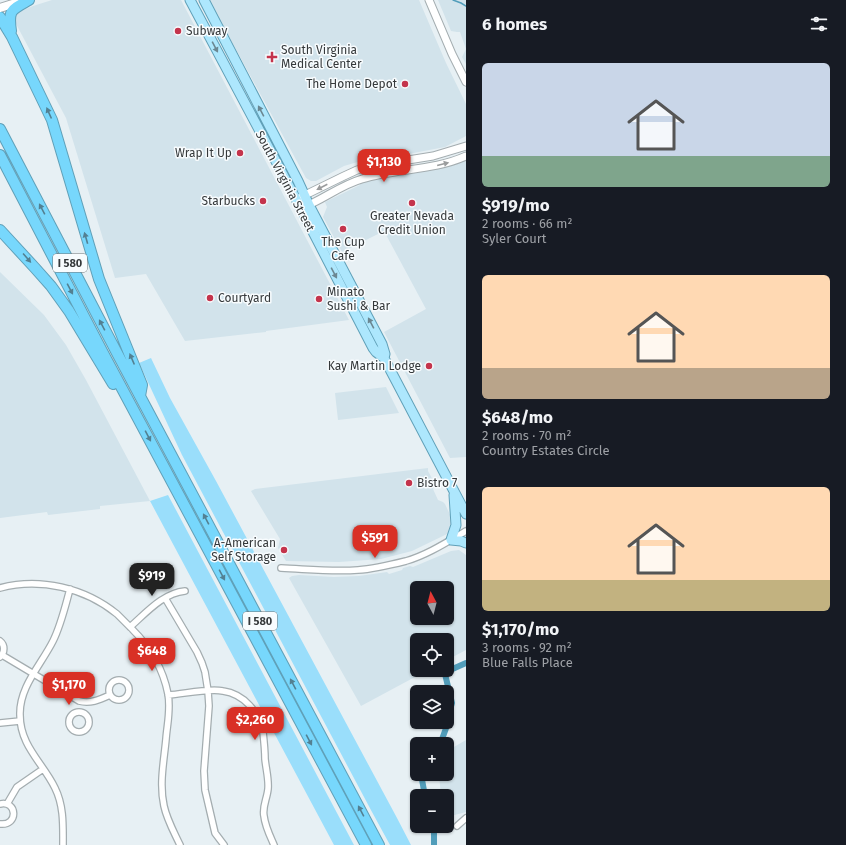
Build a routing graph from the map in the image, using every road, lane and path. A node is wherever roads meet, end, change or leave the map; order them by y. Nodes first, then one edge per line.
1 (26, 0) edge
2 (29, 0) edge
3 (190, 0) edge
4 (204, 0) edge
5 (429, 0) edge
6 (0, 8) edge
7 (0, 17) edge
8 (12, 37) junction
9 (466, 82) edge
10 (0, 129) edge
11 (466, 146) edge
12 (0, 156) edge
13 (466, 156) edge
14 (305, 195) junction
15 (298, 204) junction
16 (309, 204) junction
17 (0, 230) edge
18 (384, 358) junction
19 (140, 396) junction
20 (129, 402) junction
21 (453, 490) junction
22 (466, 514) edge
23 (466, 531) edge
24 (451, 540) junction
25 (466, 543) edge
26 (281, 568) dead end
27 (0, 588) edge
28 (70, 589) junction
29 (185, 591) dead end
30 (165, 598) junction
31 (130, 627) junction
32 (0, 641) edge
33 (1, 656) edge
34 (34, 674) junction
35 (208, 691) junction
36 (110, 695) dead end
37 (168, 696) junction
38 (83, 702) junction
39 (81, 712) dead end
40 (20, 721) junction
41 (0, 723) edge
42 (43, 769) junction
43 (0, 804) edge
44 (7, 804) junction
45 (466, 818) edge
46 (0, 824) edge
47 (457, 826) dead end
48 (63, 845) edge
49 (180, 845) edge
50 (224, 845) edge
51 (274, 845) edge
52 (366, 845) edge
53 (380, 845) edge

1 - 6 main road
2 - 8 highway
3 -> 15 main road, South Virginia Street
14 -> 4 main road, South Virginia Street
5 - 9 street
7 - 8 highway
19 -> 8 highway
19 -> 10 highway, I 580
11 -> 14 street
12 -> 20 highway, I 580
16 -> 13 street
14 - 15 street
14 - 16 main road, South Virginia Street
15 - 16 street
15 -> 18 main road, South Virginia Street
18 -> 16 main road, South Virginia Street
17 -> 20 highway
18 - 21 main road, South Virginia Street
53 -> 19 highway, I 580
20 -> 52 highway, I 580
21 - 22 main road, South Virginia Street
21 - 24 main road
23 - 24 street
24 - 25 main road
24 - 26 street
27 - 28 street
28 - 31 street
28 - 34 street
29 - 30 street
30 - 31 street
30 - 35 street
31 - 37 street
32 - 33 street
33 - 34 street
34 - 38 street
34 - 40 street
35 - 37 street
35 - 50 street
35 - 51 street
36 - 38 street
37 - 49 street
38 - 39 street
40 - 41 street
40 - 42 street
42 - 44 street
42 - 48 street
43 - 44 street
44 - 46 street
45 - 47 street

